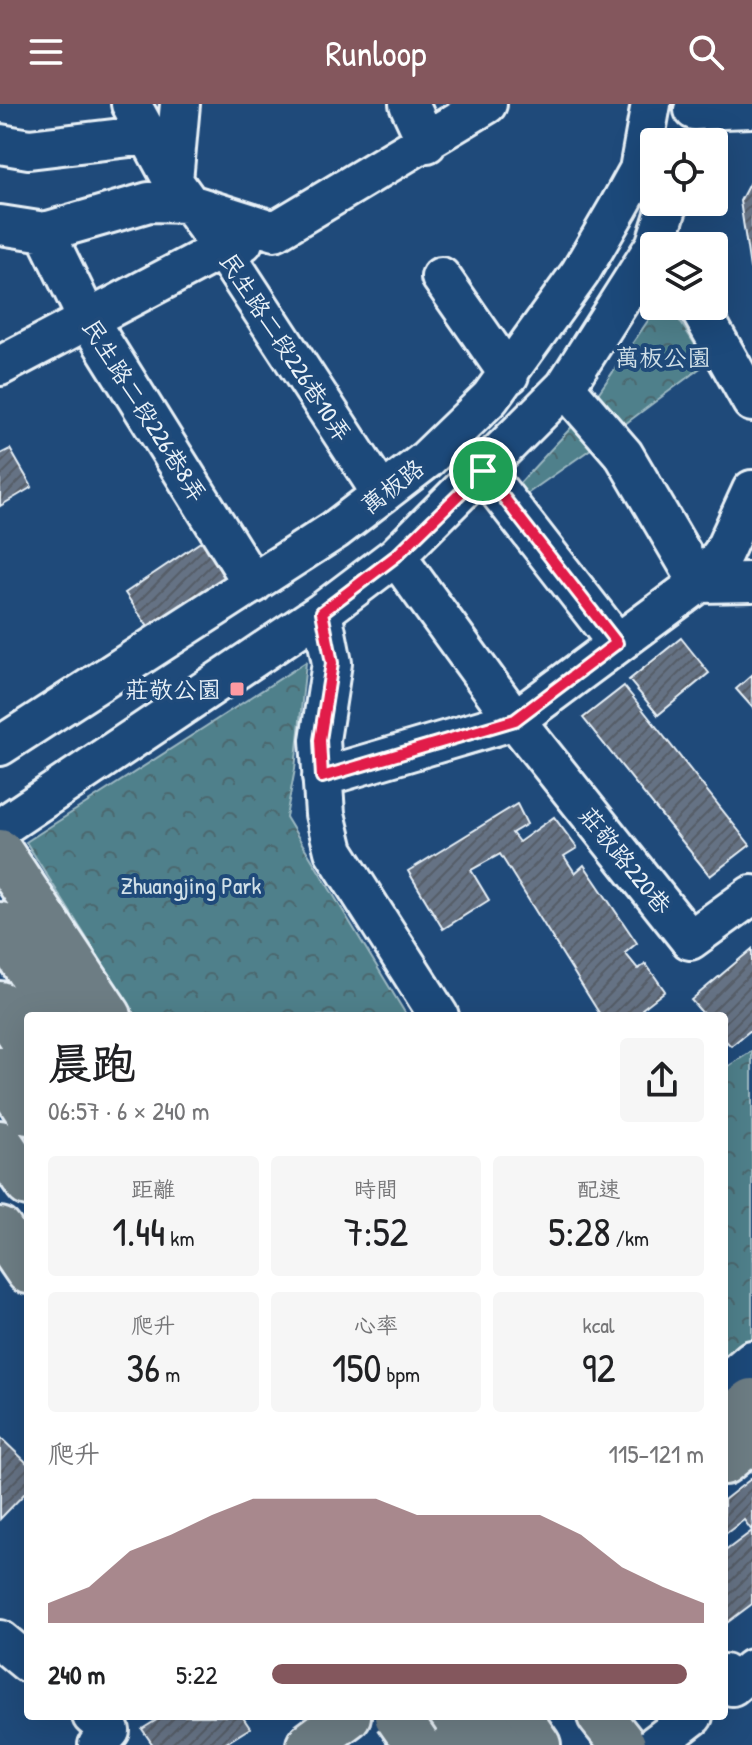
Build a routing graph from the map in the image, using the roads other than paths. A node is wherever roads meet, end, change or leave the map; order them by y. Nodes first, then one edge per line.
1 (180, 104) edge
2 (409, 104) edge
3 (487, 104) edge
4 (651, 104) edge
5 (752, 108) edge
6 (691, 119) edge
7 (139, 120) edge
8 (427, 143) junction
9 (0, 144) edge
10 (180, 192) junction
11 (618, 208) junction
12 (0, 225) edge
13 (275, 231) junction
14 (45, 232) junction
15 (654, 232) edge
16 (222, 249) junction
17 (640, 268) edge
18 (441, 277) dead end
19 (87, 318) junction
20 (706, 320) edge
21 (0, 366) edge
22 (509, 375) junction
23 (565, 387) junction
24 (752, 402) edge
25 (483, 471) junction
26 (752, 490) edge
27 (382, 494) junction
28 (396, 556) junction
29 (752, 582) edge
30 (699, 583) junction
31 (253, 584) junction
32 (322, 612) junction
33 (617, 643) junction
34 (515, 720) junction
35 (0, 746) edge
36 (322, 777) junction
37 (0, 828) edge
38 (0, 852) edge
39 (752, 895) edge
40 (0, 925) edge
41 (0, 1004) edge
42 (54, 1012) edge
43 (106, 1012) edge
44 (436, 1012) edge
45 (24, 1040) edge
46 (0, 1069) edge
47 (24, 1106) edge
48 (0, 1143) edge
49 (24, 1178) edge
50 (0, 1230) edge
51 (24, 1265) edge
52 (752, 1360) edge
53 (728, 1381) edge
54 (752, 1401) edge
55 (739, 1447) edge
56 (728, 1476) edge
57 (0, 1640) edge
58 (24, 1660) edge
59 (97, 1720) edge
60 (400, 1720) edge
61 (414, 1720) edge
62 (434, 1720) edge
63 (446, 1720) edge
64 (484, 1720) edge
65 (490, 1720) edge
66 (521, 1720) edge
67 (603, 1720) edge
68 (627, 1720) edge
69 (688, 1720) edge
70 (98, 1745) edge
71 (385, 1745) edge
72 (417, 1745) edge
73 (462, 1745) edge
74 (501, 1745) edge
75 (538, 1745) edge
76 (623, 1745) edge
77 (632, 1745) edge
78 (655, 1745) edge

1 - 10 street
2 - 8 street
3 - 8 street
4 - 11 street, 萬板路
5 - 6 street
7 - 9 street
7 - 10 street, 民生路二段226巷10弄
8 - 13 street
10 - 13 street
10 - 14 street
10 - 16 street, 民生路二段226巷10弄
11 - 15 street
11 - 22 street, 萬板路
12 - 14 street
13 - 16 street
14 - 19 street, 民生路二段226巷8弄
16 - 19 street
16 - 27 street, 民生路二段226巷10弄
17 - 23 street
18 - 22 street
19 - 21 street
19 - 31 street, 民生路二段226巷8弄
20 - 24 street
22 - 27 street, 萬板路
23 - 25 street
23 - 30 street
25 - 28 street
25 - 33 street
26 - 30 street
27 - 31 street, 萬板路
28 - 32 street
28 - 34 street
29 - 30 street
30 - 33 street
31 - 35 street, 萬板路
32 - 36 street
32 - 37 street
33 - 34 street
34 - 36 street
34 - 39 street, 莊敬路220巷
36 - 44 street
38 - 43 main road
40 - 42 main road
41 - 45 main road
46 - 47 main road
48 - 49 main road
50 - 51 main road
52 - 53 street
54 - 55 main road
55 - 56 street
57 - 58 street
59 - 70 street
60 - 72 main road, bridge
61 - 71 main road
62 - 73 main road
63 - 73 main road
64 - 74 main road
65 - 74 main road
66 - 75 main road
67 - 76 main road
68 - 77 main road
69 - 78 street

